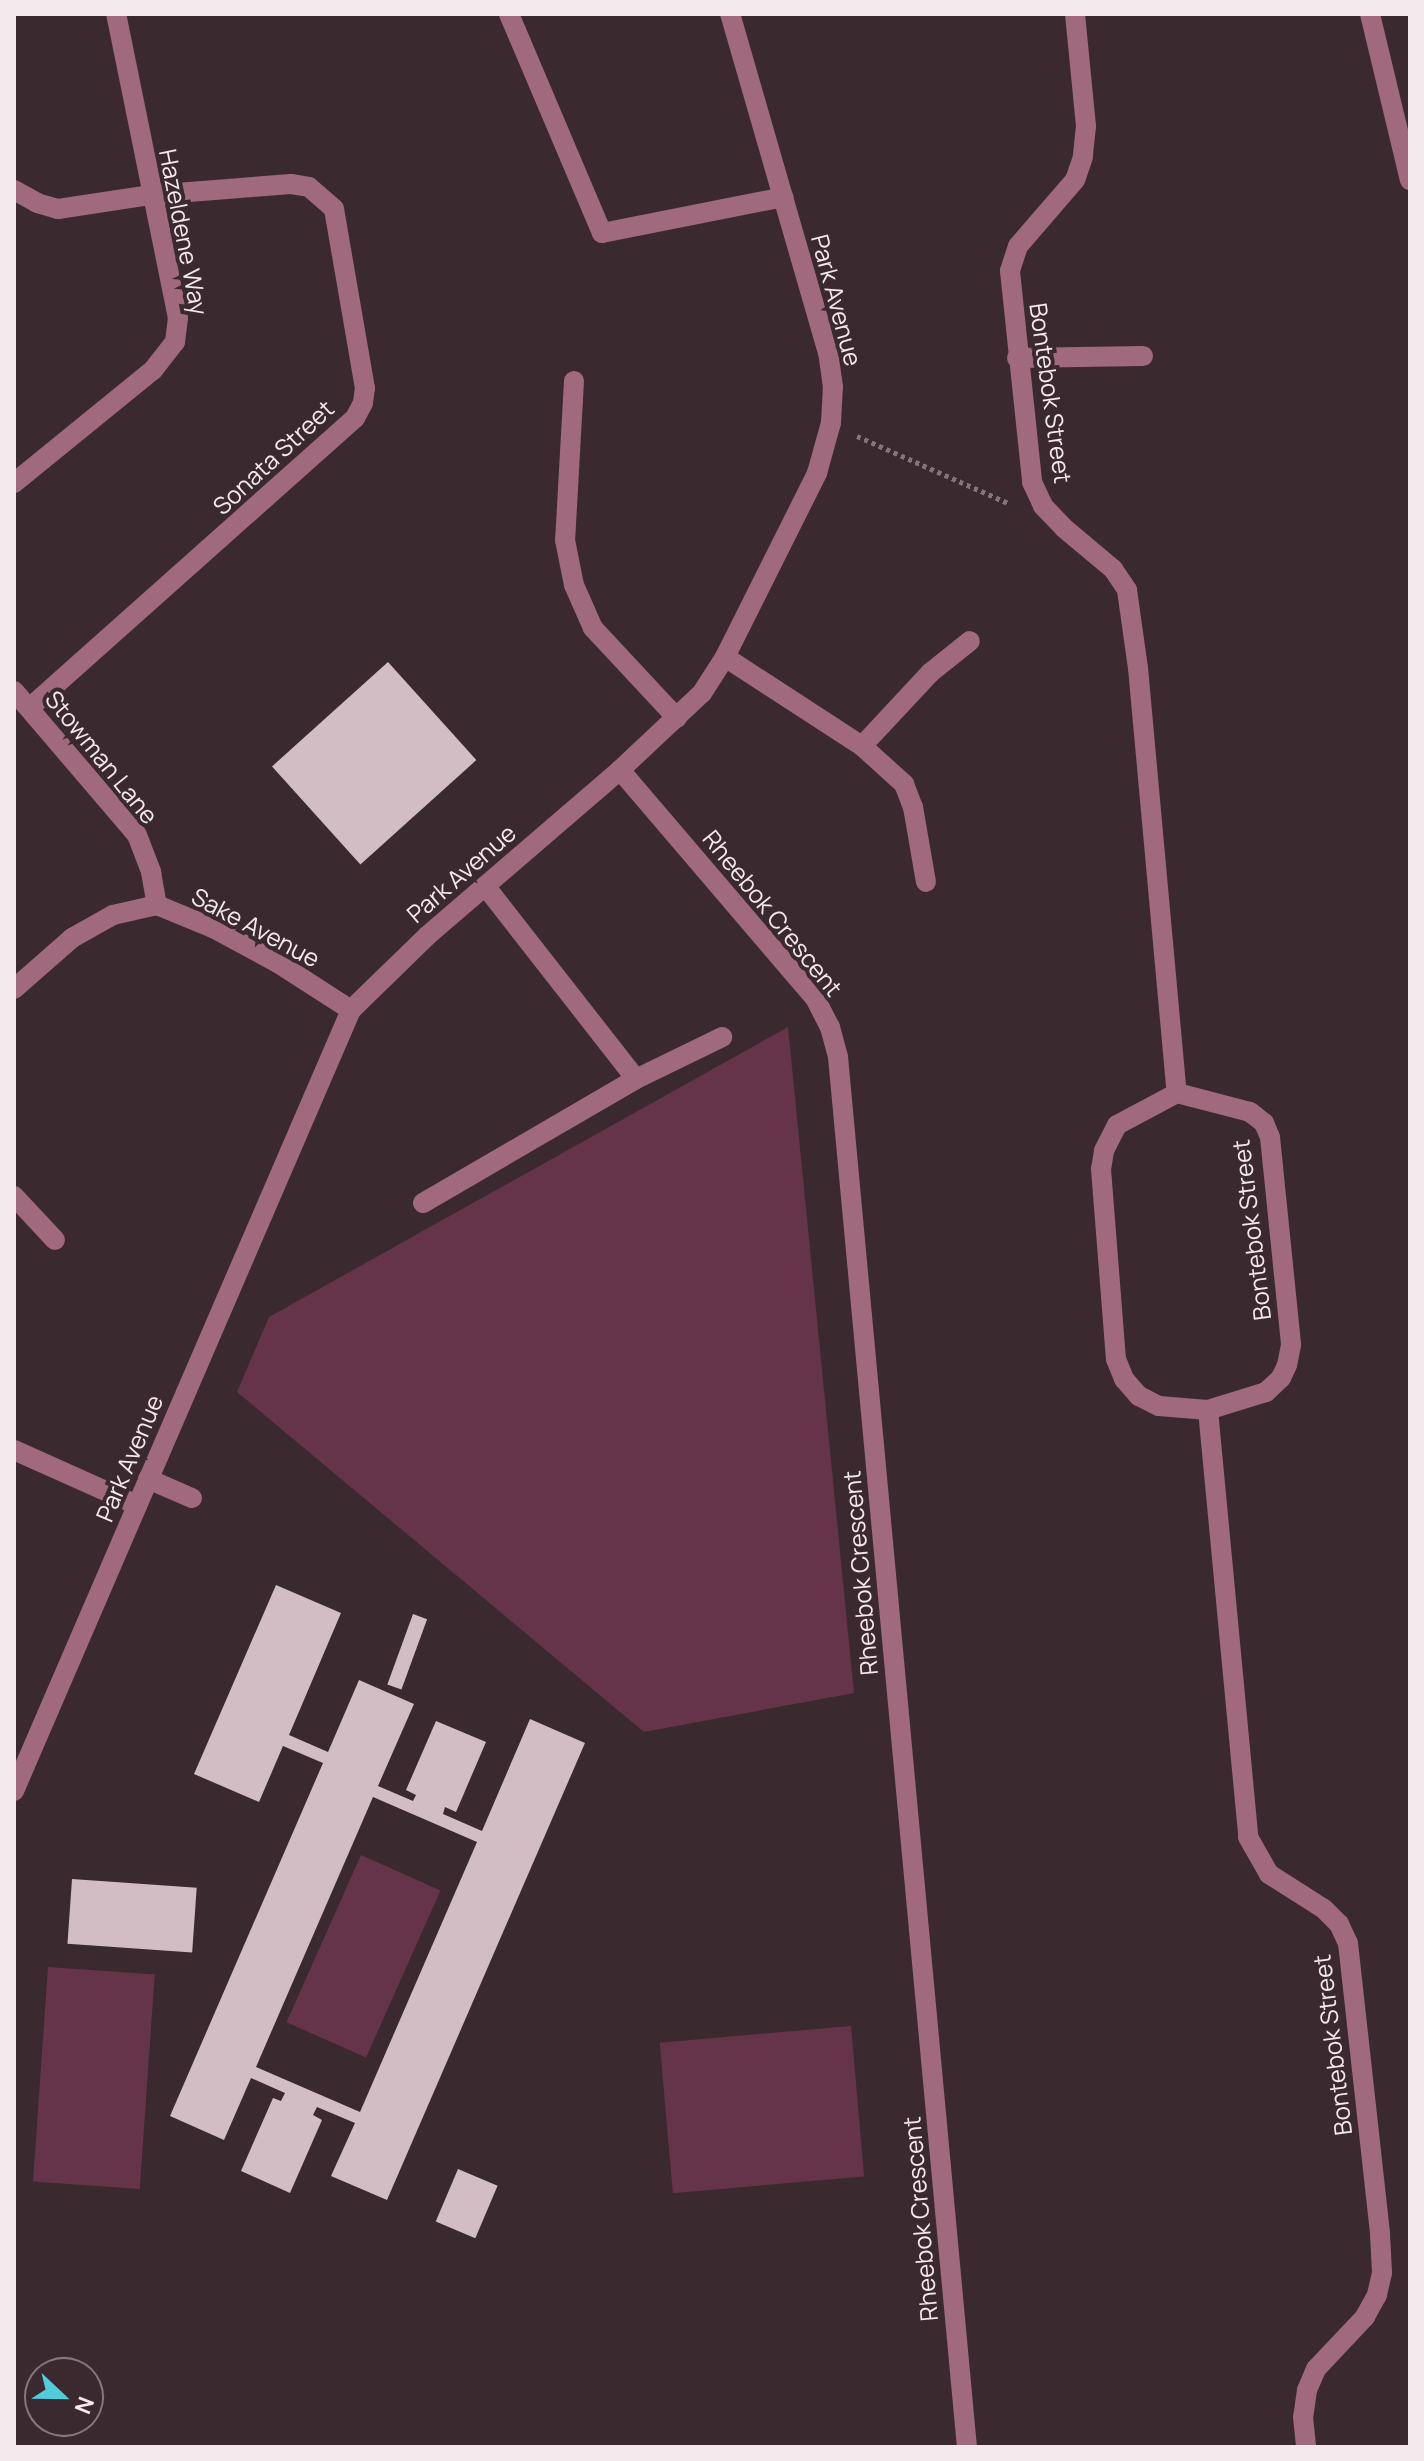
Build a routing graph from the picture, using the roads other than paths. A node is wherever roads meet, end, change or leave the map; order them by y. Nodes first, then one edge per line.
1 (116, 14) edge
2 (509, 14) edge
3 (730, 14) edge
4 (1075, 14) edge
5 (1370, 14) edge
6 (1410, 180) edge
7 (14, 190) edge
8 (151, 195) junction
9 (783, 197) junction
10 (1143, 356) dead end
11 (1017, 358) junction
12 (574, 381) dead end
13 (14, 483) edge
14 (970, 641) dead end
15 (725, 657) junction
16 (14, 691) edge
17 (29, 708) junction
18 (677, 718) junction
19 (862, 746) junction
20 (620, 770) junction
21 (926, 882) dead end
22 (485, 886) junction
23 (157, 905) junction
24 (14, 989) edge
25 (351, 1010) junction
26 (722, 1037) dead end
27 (636, 1079) junction
28 (1177, 1093) junction
29 (14, 1196) edge
30 (423, 1203) dead end
31 (55, 1240) dead end
32 (1208, 1410) junction
33 (14, 1450) edge
34 (148, 1479) junction
35 (192, 1498) dead end
36 (137, 1505) junction
37 (14, 1791) edge
38 (967, 2447) edge
39 (1306, 2447) edge

1 - 8 street, Hazeldene Way
2 - 9 street
3 - 9 street, Park Avenue
4 - 11 street, Bontebok Street
5 - 6 street
7 - 8 street
8 - 13 street, Hazeldene Way
8 - 17 street, Sonata Street
9 - 15 street, Park Avenue
10 - 11 street
11 - 28 street, Bontebok Street
12 - 18 street
14 - 19 street
15 - 18 street, Park Avenue
15 - 19 street
16 - 17 street, Stowman Lane
17 - 23 street, Stowman Lane
18 - 20 street, Park Avenue
19 - 21 street
20 - 22 street, Park Avenue
20 - 38 street, Rheebok Crescent
22 - 25 street, Park Avenue
22 - 27 street
23 - 24 street, Sake Avenue
23 - 25 street, Sake Avenue
25 - 34 street, Park Avenue
26 - 27 street
27 - 30 street
28 - 32 street
28 - 32 street, Bontebok Street
29 - 31 street
32 - 39 street, Bontebok Street
33 - 36 street
34 - 35 street
34 - 36 street, Park Avenue
36 - 37 street, Park Avenue

